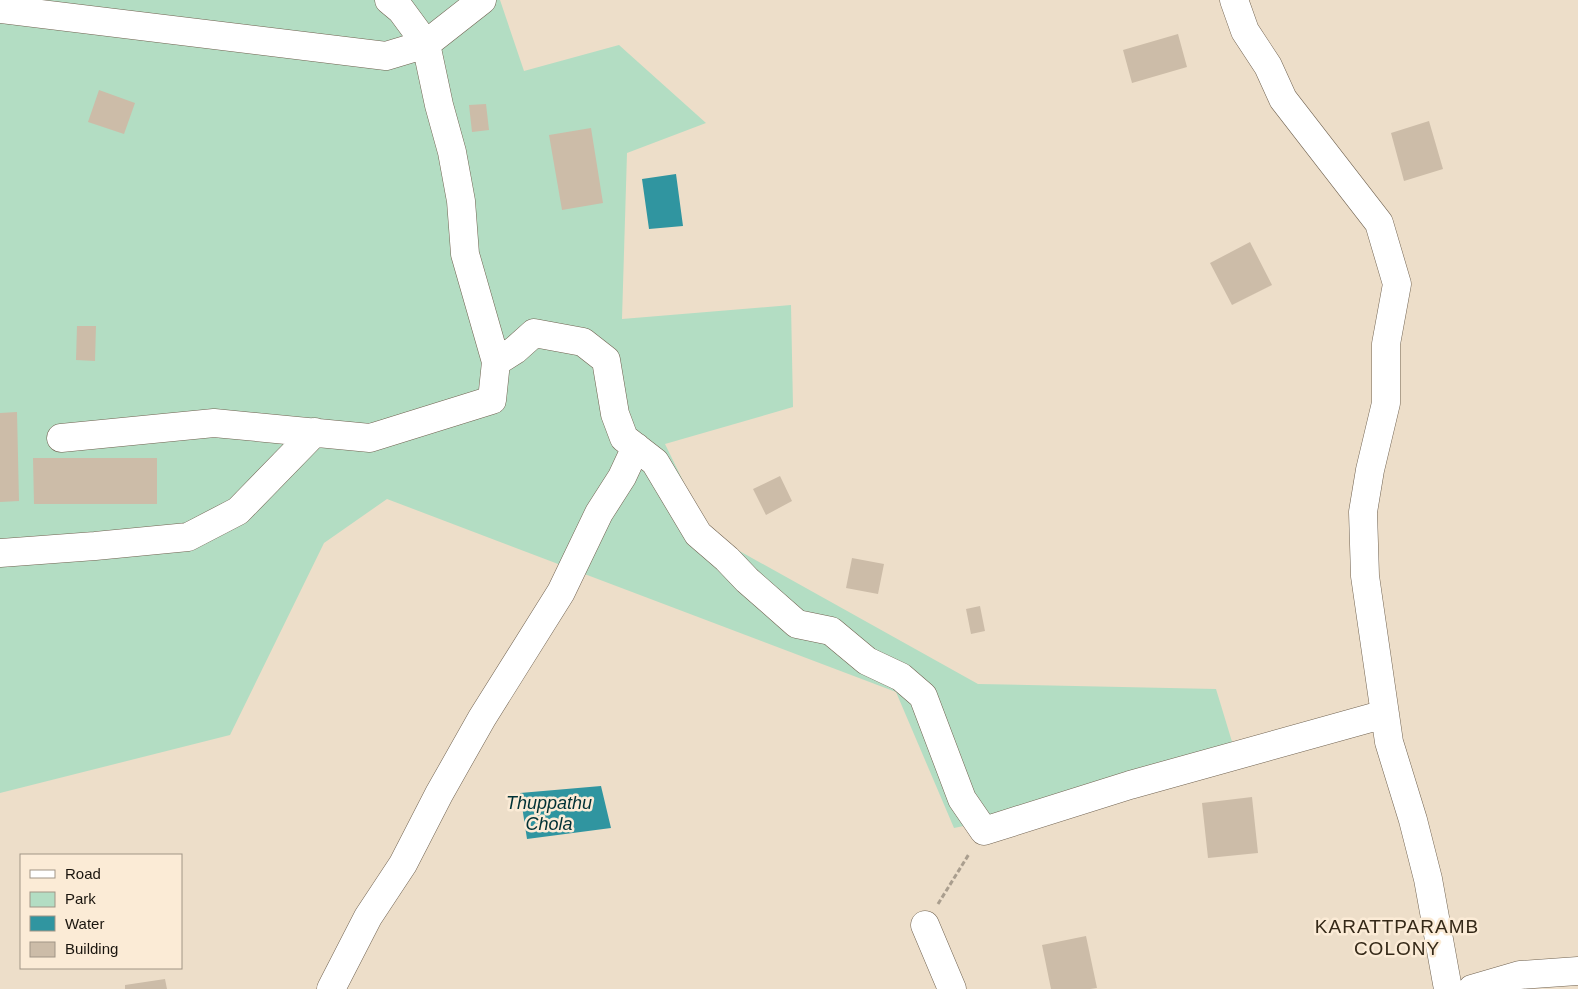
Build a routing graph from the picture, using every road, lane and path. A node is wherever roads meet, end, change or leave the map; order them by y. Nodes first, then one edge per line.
1 (389, 0) edge
2 (482, 0) edge
3 (1234, 0) edge
4 (0, 9) edge
5 (426, 44) junction
6 (496, 362) junction
7 (315, 432) junction
8 (62, 438) dead end
9 (636, 447) junction
10 (0, 552) edge
11 (1385, 714) junction
12 (984, 831) junction
13 (925, 925) joint
14 (1578, 971) edge
15 (331, 989) edge
16 (952, 989) edge
17 (1448, 989) edge
18 (1472, 989) edge

1 - 5 street
2 - 5 street
3 - 11 street
4 - 5 street
5 - 6 street
6 - 7 street
6 - 9 street
7 - 8 street
7 - 10 street
9 - 12 street
9 - 15 street
11 - 12 street
11 - 17 street
12 - 13 path
13 - 16 street
14 - 18 street

